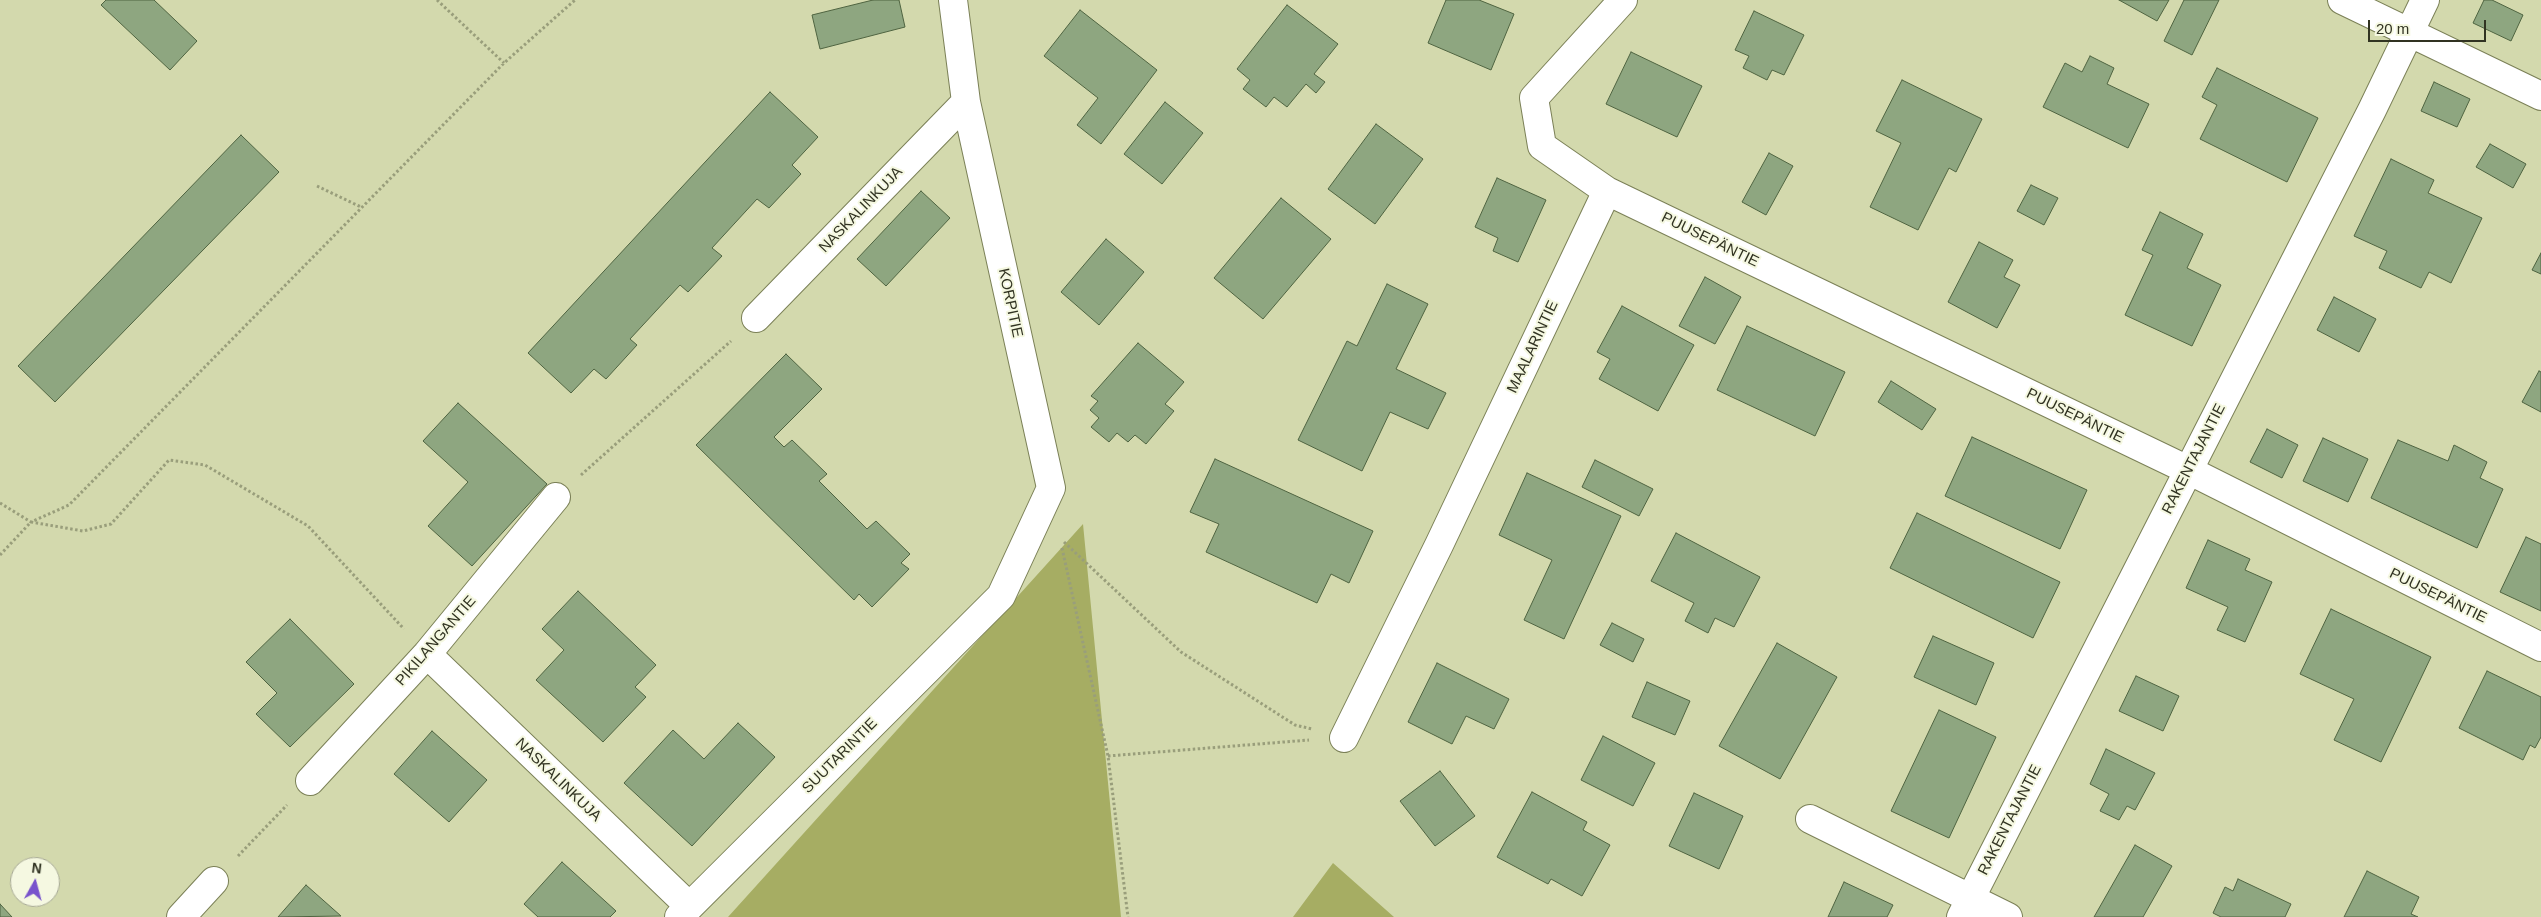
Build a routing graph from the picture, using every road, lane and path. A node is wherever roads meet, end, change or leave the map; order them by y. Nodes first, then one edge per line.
1 (436, 0) edge
2 (575, 0) edge
3 (953, 0) edge
4 (1623, 0) edge
5 (2342, 0) edge
6 (2425, 0) edge
7 (2410, 33) junction
8 (504, 62) junction
9 (2541, 96) edge
10 (966, 102) junction
11 (317, 186) dead end
12 (1607, 191) junction
13 (361, 207) junction
14 (756, 318) joint
15 (2188, 470) junction
16 (556, 497) joint
17 (0, 503) edge
18 (31, 522) junction
19 (0, 555) edge
20 (1001, 596) joint
21 (2541, 647) edge
22 (427, 654) junction
23 (1344, 738) junction
24 (1108, 756) junction
25 (310, 781) joint
26 (1810, 819) dead end
27 (214, 881) joint
28 (1966, 907) edge
29 (684, 912) edge
30 (180, 917) edge
31 (1128, 917) edge
32 (2008, 917) edge

1 - 8 path
2 - 8 path
3 - 10 street, KORPITIE
4 - 12 street
5 - 7 street
6 - 7 street, RAKENTAJANTIE
7 - 9 street
7 - 15 street, RAKENTAJANTIE
8 - 13 path
10 - 14 street, NASKALINKUJA
10 - 20 street, KORPITIE
11 - 13 path
12 - 15 street, PUUSEPÄNTIE
12 - 23 street, MAALARINTIE
13 - 18 path
14 - 16 path
15 - 21 street, PUUSEPÄNTIE
15 - 28 street, RAKENTAJANTIE
16 - 22 street, PIKILANGANTIE
17 - 18 path
18 - 19 path
18 - 22 path
20 - 29 street, SUUTARINTIE
22 - 25 street, PIKILANGANTIE
22 - 29 street, NASKALINKUJA
23 - 24 path
23 - 24 path
24 - 31 path
25 - 27 path
26 - 28 street
27 - 30 street
28 - 32 street

